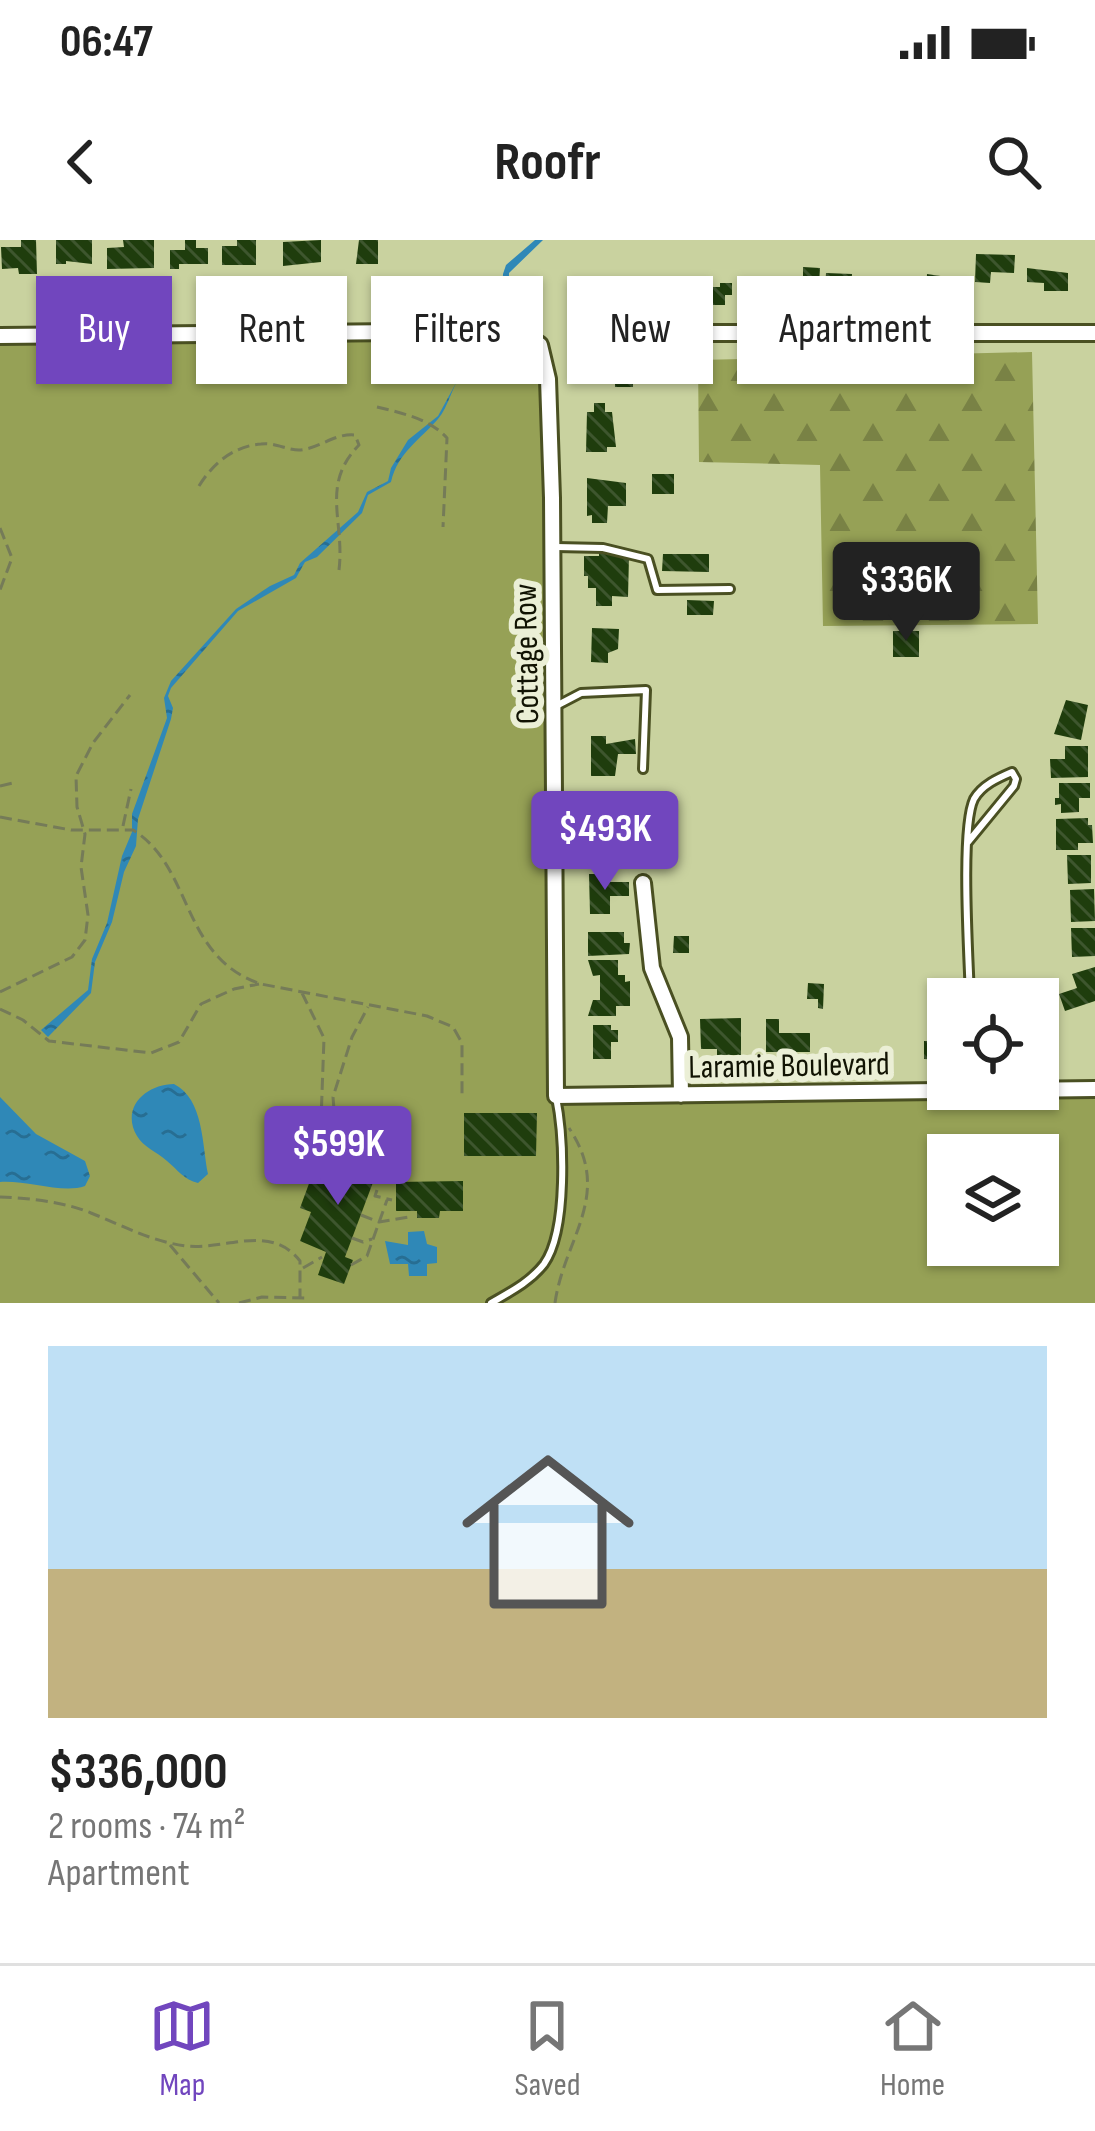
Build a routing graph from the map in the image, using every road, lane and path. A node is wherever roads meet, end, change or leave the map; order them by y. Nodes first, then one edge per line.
1 (1095, 332) edge
2 (713, 333) edge
3 (0, 336) edge
4 (377, 407) dead end
5 (200, 486) dead end
6 (443, 527) dead end
7 (0, 528) edge
8 (553, 547) junction
9 (339, 570) dead end
10 (730, 589) dead end
11 (0, 590) edge
12 (130, 695) dead end
13 (554, 707) junction
14 (644, 770) dead end
15 (13, 783) dead end
16 (0, 786) edge
17 (131, 789) dead end
18 (0, 817) edge
19 (123, 827) junction
20 (85, 830) junction
21 (968, 842) junction
22 (643, 883) dead end
23 (970, 978) edge
24 (261, 983) junction
25 (0, 992) edge
26 (301, 992) junction
27 (369, 1005) junction
28 (0, 1010) edge
29 (1059, 1089) edge
30 (1095, 1089) edge
31 (927, 1091) edge
32 (682, 1095) junction
33 (556, 1096) junction
34 (462, 1097) dead end
35 (560, 1117) junction
36 (377, 1190) dead end
37 (0, 1197) edge
38 (388, 1202) junction
39 (361, 1216) dead end
40 (396, 1216) junction
41 (409, 1216) dead end
42 (379, 1222) junction
43 (352, 1238) dead end
44 (374, 1238) junction
45 (363, 1242) junction
46 (166, 1243) junction
47 (367, 1256) junction
48 (322, 1258) dead end
49 (351, 1265) dead end
50 (302, 1270) junction
51 (300, 1297) junction
52 (310, 1298) dead end
53 (219, 1303) edge
54 (238, 1303) edge
55 (491, 1303) edge
56 (554, 1303) edge

1 - 2 street
3 - 8 street, Cottage Row
4 - 6 path
5 - 9 path
7 - 11 path
8 - 10 lane
8 - 13 street, Cottage Row
12 - 20 path
13 - 14 lane
13 - 33 street, Cottage Row
15 - 16 path
17 - 19 path
18 - 20 path
19 - 20 path
19 - 24 path
20 - 25 path
21 - 21 lane
21 - 23 lane
22 - 32 street
24 - 26 path
24 - 28 path
26 - 27 path
26 - 27 path
27 - 34 path
29 - 30 street, Laramie Boulevard
31 - 32 street, Laramie Boulevard
32 - 33 street, Laramie Boulevard
33 - 35 lane, Cottage Row
35 - 55 lane, Cottage Row
35 - 56 path
36 - 38 path
37 - 46 path
38 - 40 path
38 - 42 path
39 - 42 path
40 - 41 path
40 - 42 path
42 - 44 path
43 - 45 path
44 - 45 path
44 - 47 path
45 - 47 path
46 - 50 path
46 - 53 path
47 - 49 path
48 - 50 path
50 - 51 path
51 - 52 path
51 - 54 path

